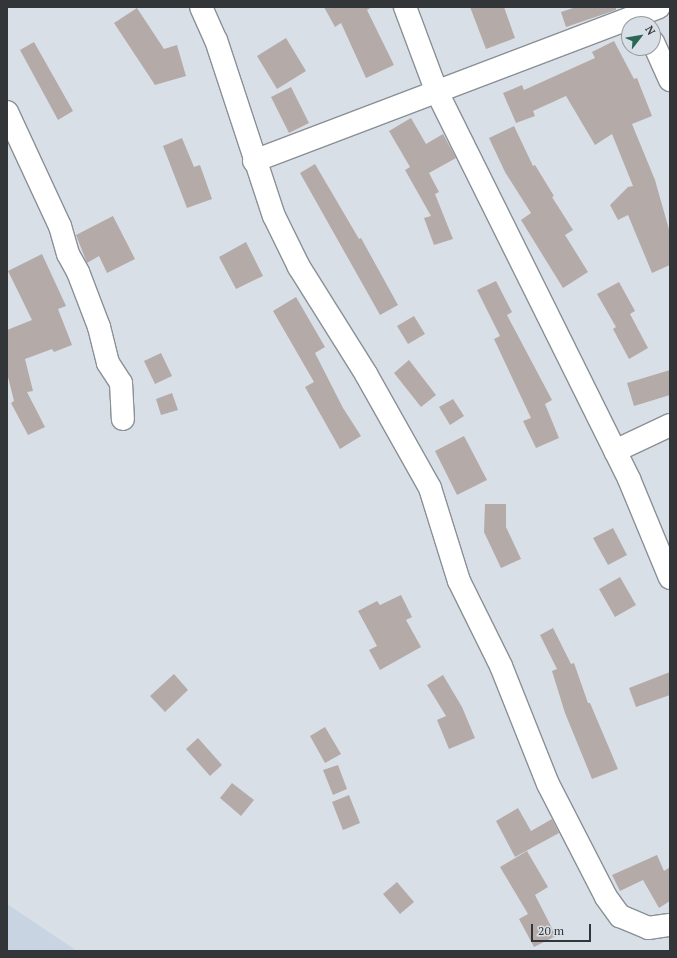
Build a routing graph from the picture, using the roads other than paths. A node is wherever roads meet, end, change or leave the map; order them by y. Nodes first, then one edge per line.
1 (201, 7) edge
2 (405, 7) edge
3 (645, 13) edge
4 (659, 56) edge
5 (670, 80) edge
6 (436, 90) junction
7 (7, 112) edge
8 (254, 161) junction
9 (123, 419) dead end
10 (670, 425) edge
11 (615, 450) junction
12 (670, 578) edge
13 (670, 925) edge

1 - 8 street
2 - 6 street
3 - 6 street
4 - 5 street
6 - 8 street
6 - 11 street
7 - 9 street
8 - 13 street
10 - 11 street
11 - 12 street

